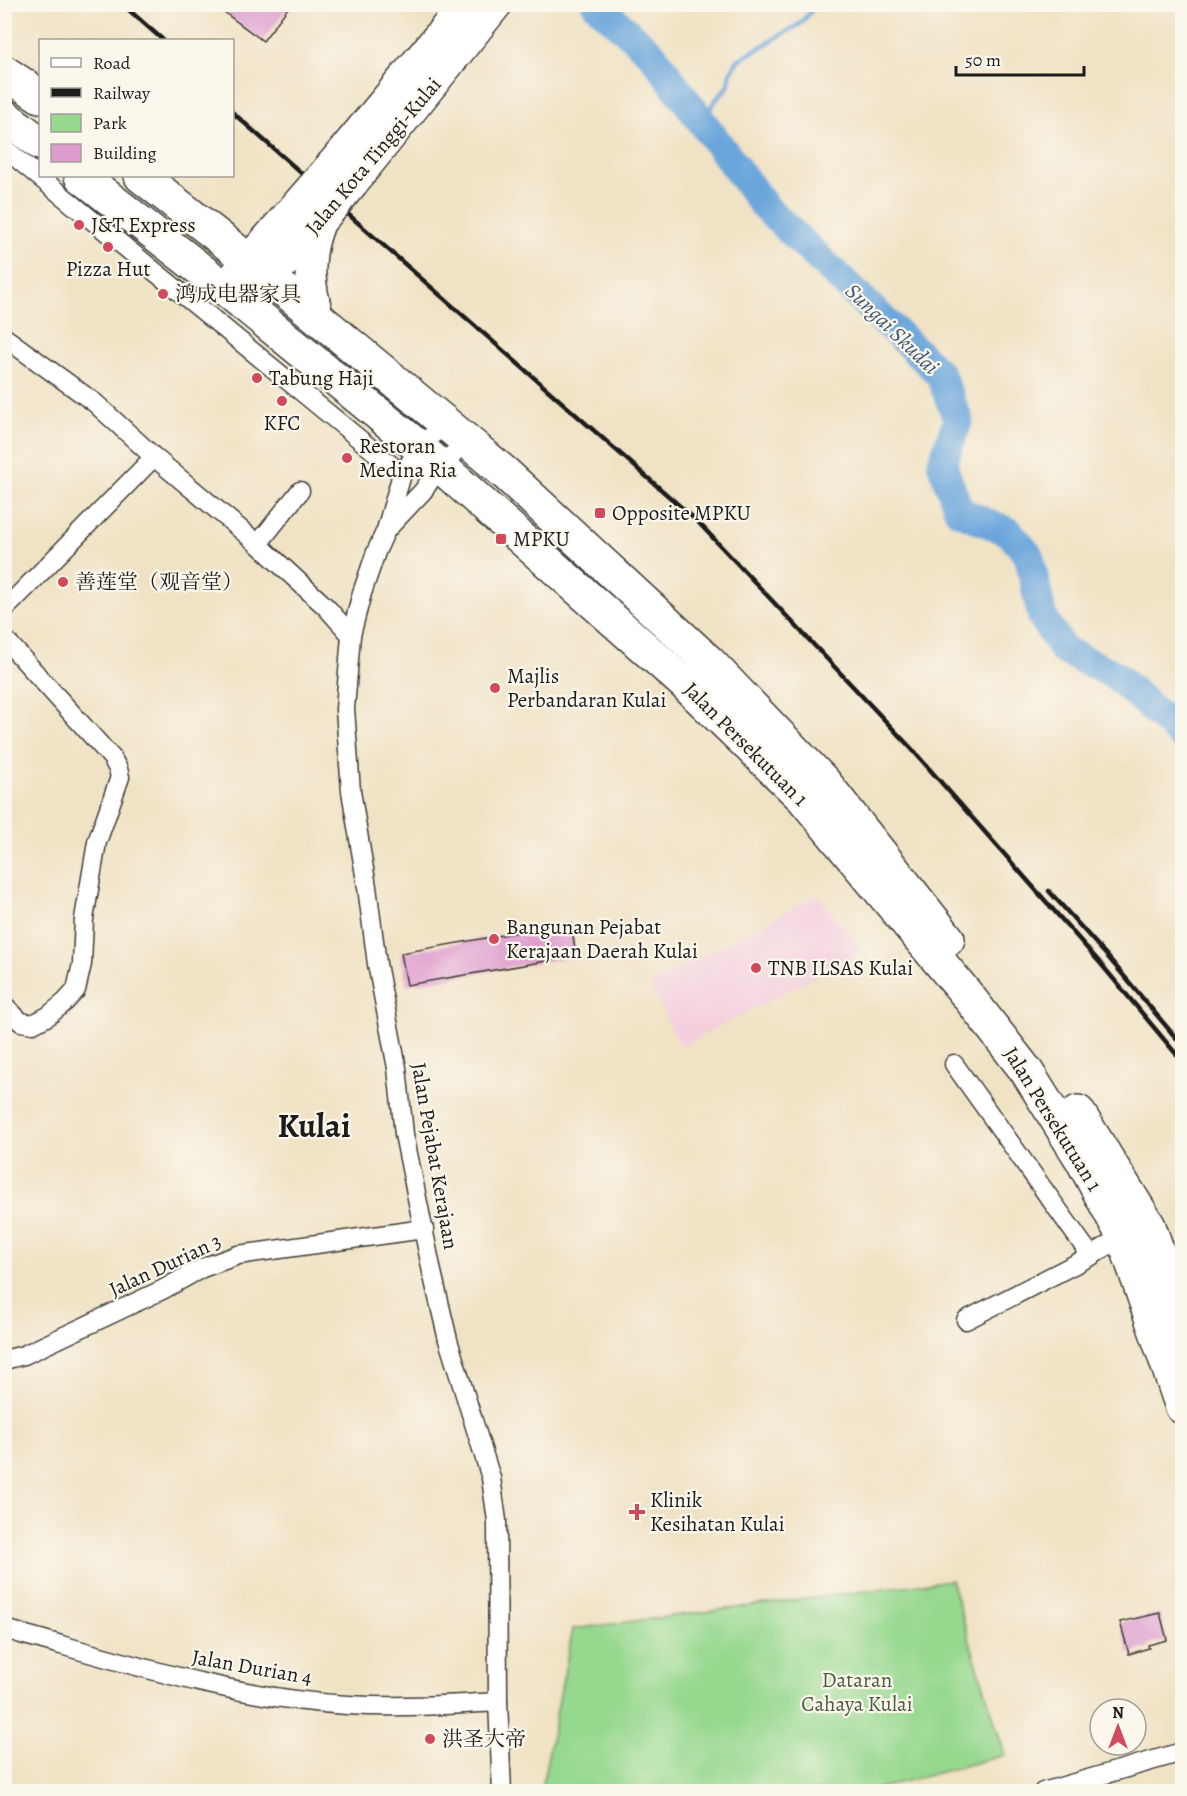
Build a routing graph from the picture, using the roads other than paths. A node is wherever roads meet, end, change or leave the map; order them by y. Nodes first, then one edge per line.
1 (465, 4) edge
2 (497, 4) edge
3 (4, 72) edge
4 (39, 95) edge
5 (15, 136) edge
6 (39, 156) edge
7 (65, 177) edge
8 (82, 177) edge
9 (142, 177) edge
10 (331, 192) junction
11 (281, 223) junction
12 (208, 228) junction
13 (259, 269) junction
14 (235, 297) junction
15 (320, 319) junction
16 (4, 337) edge
17 (456, 431) junction
18 (154, 457) junction
19 (421, 470) junction
20 (300, 491) dead end
21 (386, 530) junction
22 (258, 544) junction
23 (4, 610) edge
24 (351, 634) junction
25 (4, 638) edge
26 (4, 1005) edge
27 (954, 1064) dead end
28 (424, 1229) junction
29 (1123, 1236) junction
30 (1091, 1256) junction
31 (966, 1320) dead end
32 (1182, 1322) edge
33 (4, 1360) edge
34 (1182, 1407) edge
35 (4, 1629) edge
36 (498, 1702) junction
37 (1182, 1752) edge
38 (502, 1791) edge
39 (1043, 1791) edge

1 - 10 main road, Jalan Kota Tinggi-Kulai
2 - 10 main road, Jalan Kota Tinggi-Kulai
3 - 4 highway
5 - 6 street
7 - 19 street
8 - 14 highway, Jalan Persekutuan 1
9 - 12 highway, Jalan Persekutuan 1
10 - 11 main road, Jalan Kota Tinggi-Kulai
10 - 13 main road, Jalan Kota Tinggi-Kulai
10 - 15 main road
11 - 12 main road
11 - 13 main road, Jalan Kota Tinggi-Kulai
12 - 13 highway, Jalan Persekutuan 1
13 - 14 main road, Jalan Kota Tinggi-Kulai
13 - 15 highway, Jalan Persekutuan 1
14 - 19 highway, Jalan Persekutuan 1
15 - 17 highway, Jalan Persekutuan 1
16 - 18 street
17 - 19 street
17 - 19 street
17 - 32 highway, Jalan Persekutuan 1
18 - 22 street
18 - 23 street
19 - 21 street, Jalan Pejabat Kerajaan
19 - 21 street, Jalan Pejabat Kerajaan
19 - 29 highway, Jalan Persekutuan 1
20 - 22 street
21 - 24 street, Jalan Pejabat Kerajaan
22 - 24 street
24 - 28 street, Jalan Pejabat Kerajaan
25 - 26 street
27 - 30 street
28 - 33 street, Jalan Durian 3
28 - 36 street, Jalan Pejabat Kerajaan
29 - 30 street
29 - 34 highway, Jalan Persekutuan 1
30 - 31 street
35 - 36 street, Jalan Durian 4
36 - 38 street, Jalan Pejabat Kerajaan
37 - 39 street

